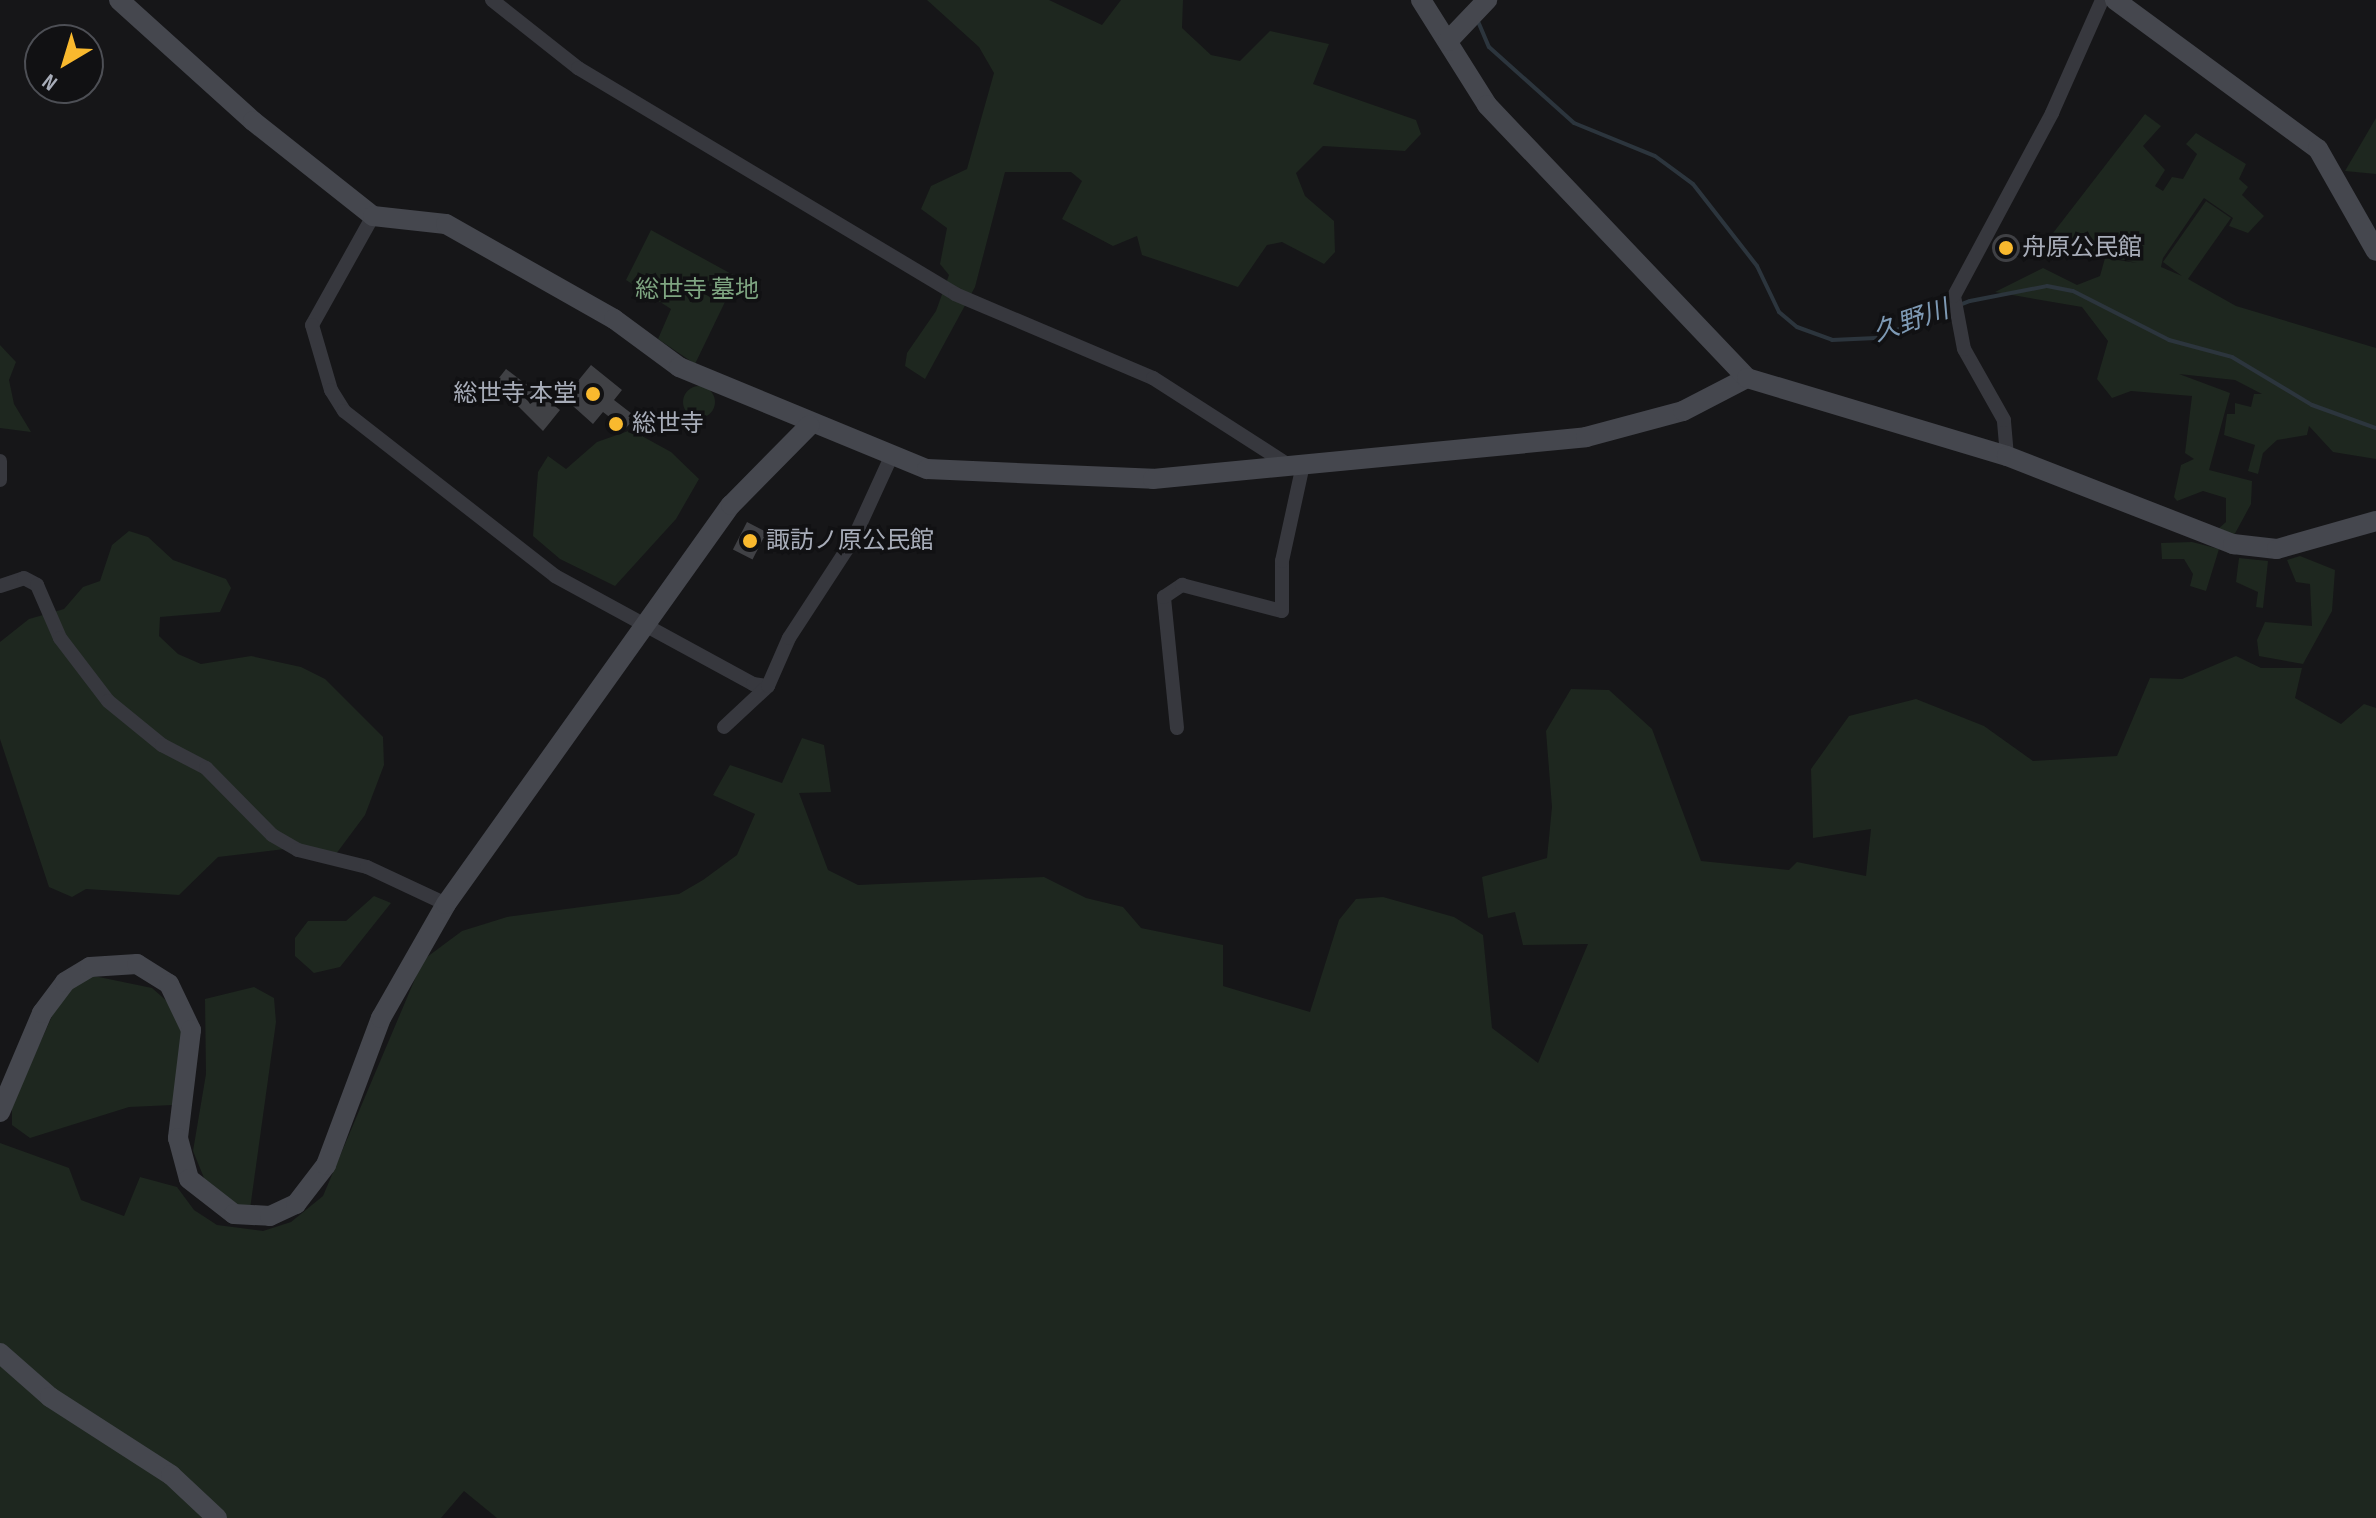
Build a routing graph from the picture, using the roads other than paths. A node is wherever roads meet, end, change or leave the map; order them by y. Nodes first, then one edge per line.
1 (119, 0) edge
2 (492, 0) edge
3 (1421, 0) edge
4 (1487, 0) edge
5 (2102, 0) edge
6 (2115, 0) edge
7 (1455, 36) junction
8 (373, 216) junction
9 (2376, 251) edge
10 (1747, 378) junction
11 (810, 425) junction
12 (2007, 456) junction
13 (891, 457) junction
14 (0, 461) edge
15 (1296, 466) junction
16 (0, 480) edge
17 (2376, 521) edge
18 (0, 586) edge
19 (644, 624) junction
20 (768, 686) junction
21 (724, 727) dead end
22 (1177, 728) dead end
23 (446, 904) junction
24 (0, 1112) edge
25 (0, 1353) edge
26 (217, 1518) edge

1 - 8 street
2 - 15 street
3 - 7 street
4 - 7 street
5 - 12 street
6 - 9 street
7 - 10 street
8 - 11 street
8 - 19 street
10 - 12 street
10 - 15 street
11 - 13 street
11 - 19 street
12 - 17 street
13 - 15 street
13 - 20 street
14 - 16 street
15 - 22 street
18 - 23 street
19 - 20 street
19 - 23 street
20 - 21 street
23 - 24 street
25 - 26 street

